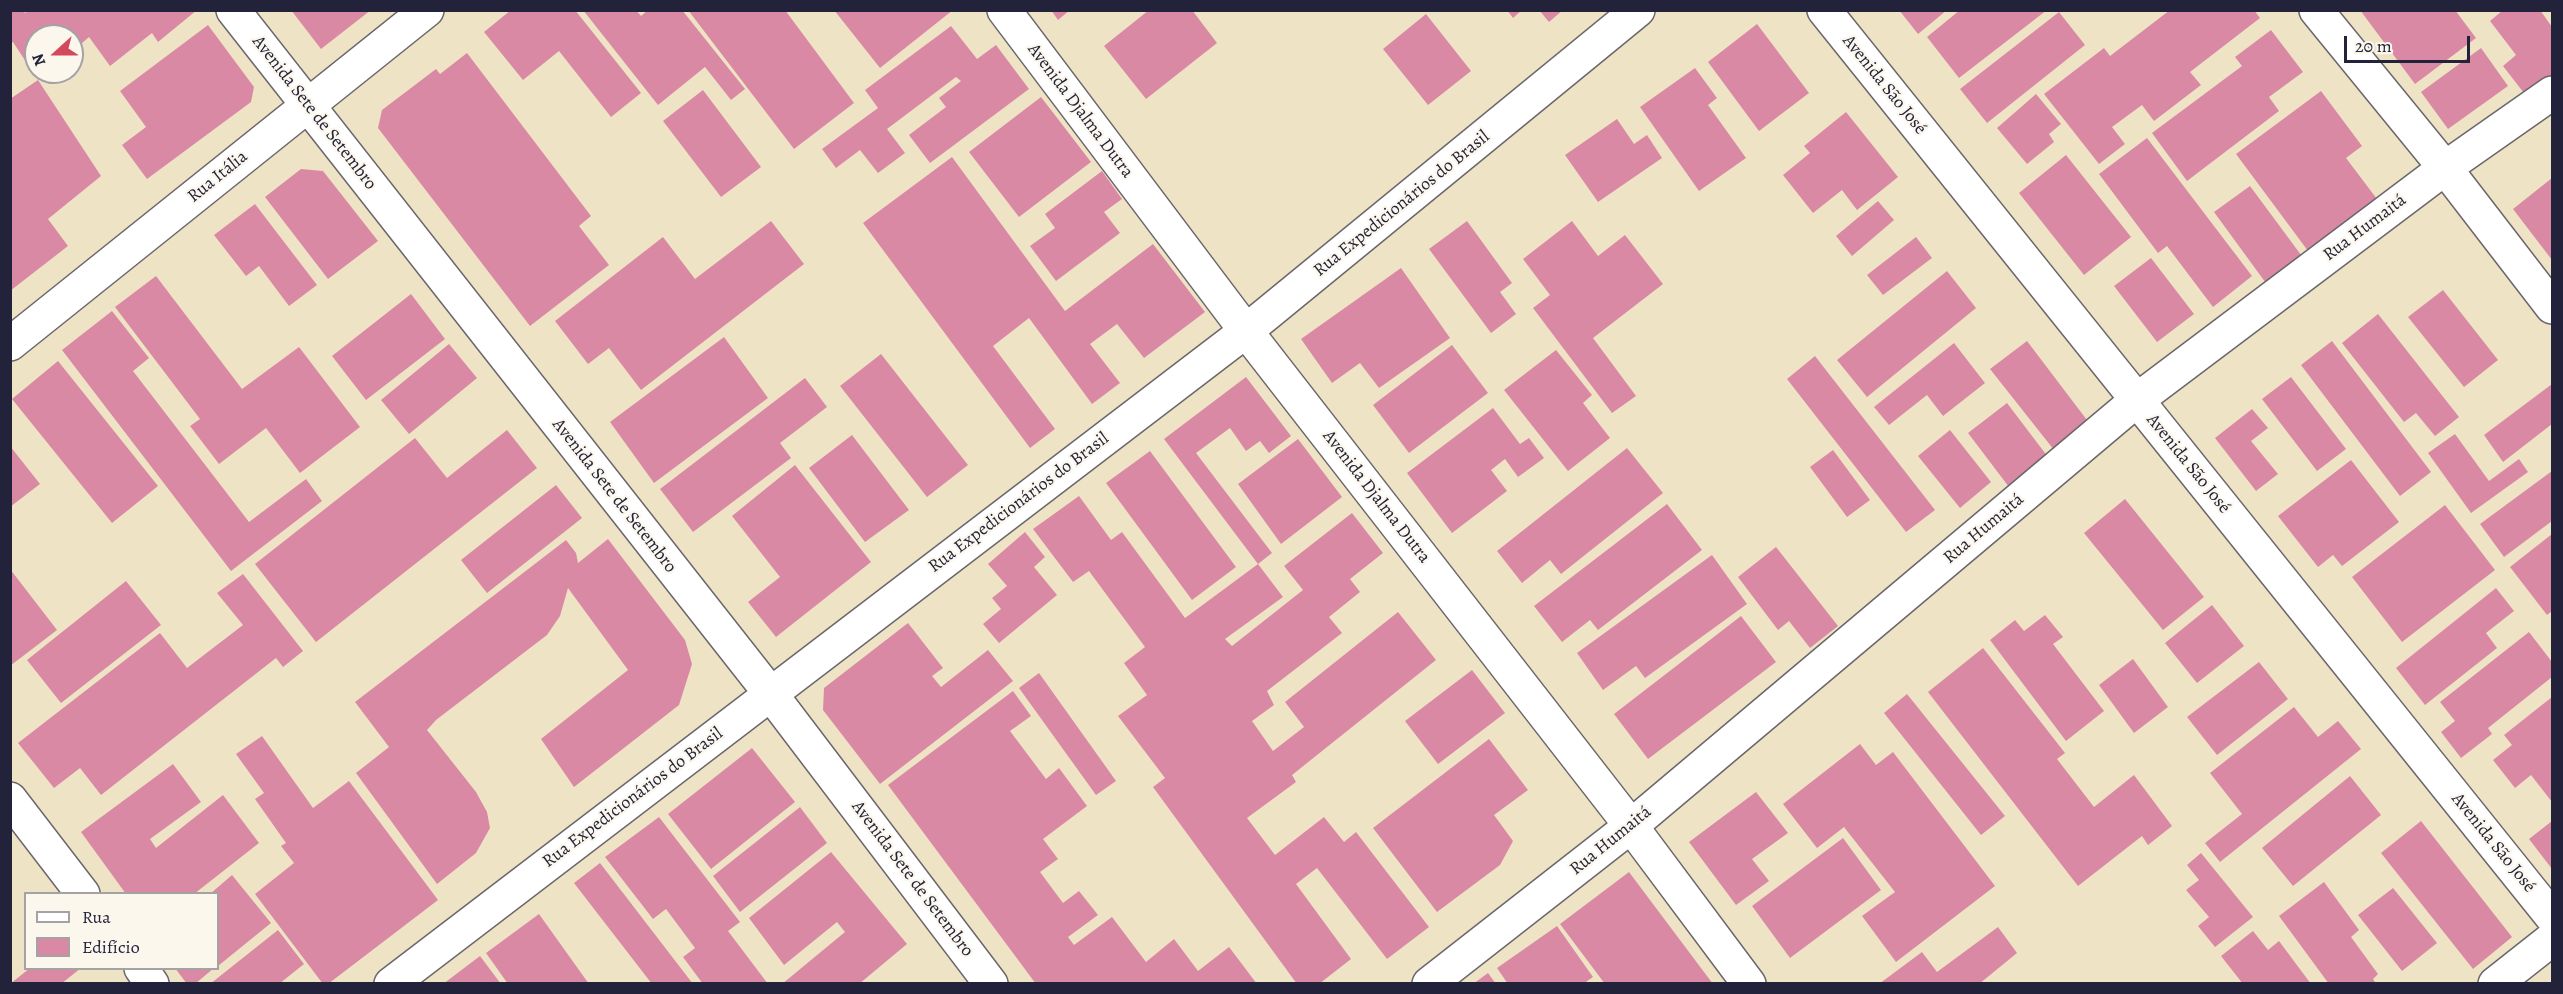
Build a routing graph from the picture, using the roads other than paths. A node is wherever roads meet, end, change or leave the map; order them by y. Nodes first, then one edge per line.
1 (233, 10) edge
2 (427, 10) edge
3 (1004, 10) edge
4 (1638, 10) edge
5 (1824, 10) edge
6 (2316, 10) edge
7 (2553, 93) edge
8 (308, 105) junction
9 (2445, 168) junction
10 (2553, 307) edge
11 (1246, 331) junction
12 (10, 344) edge
13 (2137, 400) junction
14 (770, 693) junction
15 (10, 799) edge
16 (1631, 826) junction
17 (81, 892) edge
18 (2553, 917) edge
19 (2553, 939) edge
20 (142, 970) edge
21 (152, 984) edge
22 (391, 984) edge
23 (991, 984) edge
24 (1429, 984) edge
25 (1749, 984) edge
26 (2494, 984) edge

1 - 8 street, Avenida Sete de Setembro
2 - 8 street, Rua Itália
3 - 11 street, Avenida Djalma Dutra
4 - 11 street, Rua Expedicionários do Brasil
5 - 13 street, Avenida São José
6 - 9 street
7 - 9 street, Rua Humaitá
8 - 12 street, Rua Itália
8 - 14 street, Avenida Sete de Setembro
9 - 10 street
9 - 13 street, Rua Humaitá
11 - 14 street, Rua Expedicionários do Brasil
11 - 16 street, Avenida Djalma Dutra
13 - 16 street, Rua Humaitá
13 - 18 street, Avenida São José
14 - 22 street, Rua Expedicionários do Brasil
14 - 23 street, Avenida Sete de Setembro
15 - 17 street
16 - 24 street, Rua Humaitá
16 - 25 street, Avenida Djalma Dutra
19 - 26 street
20 - 21 street

